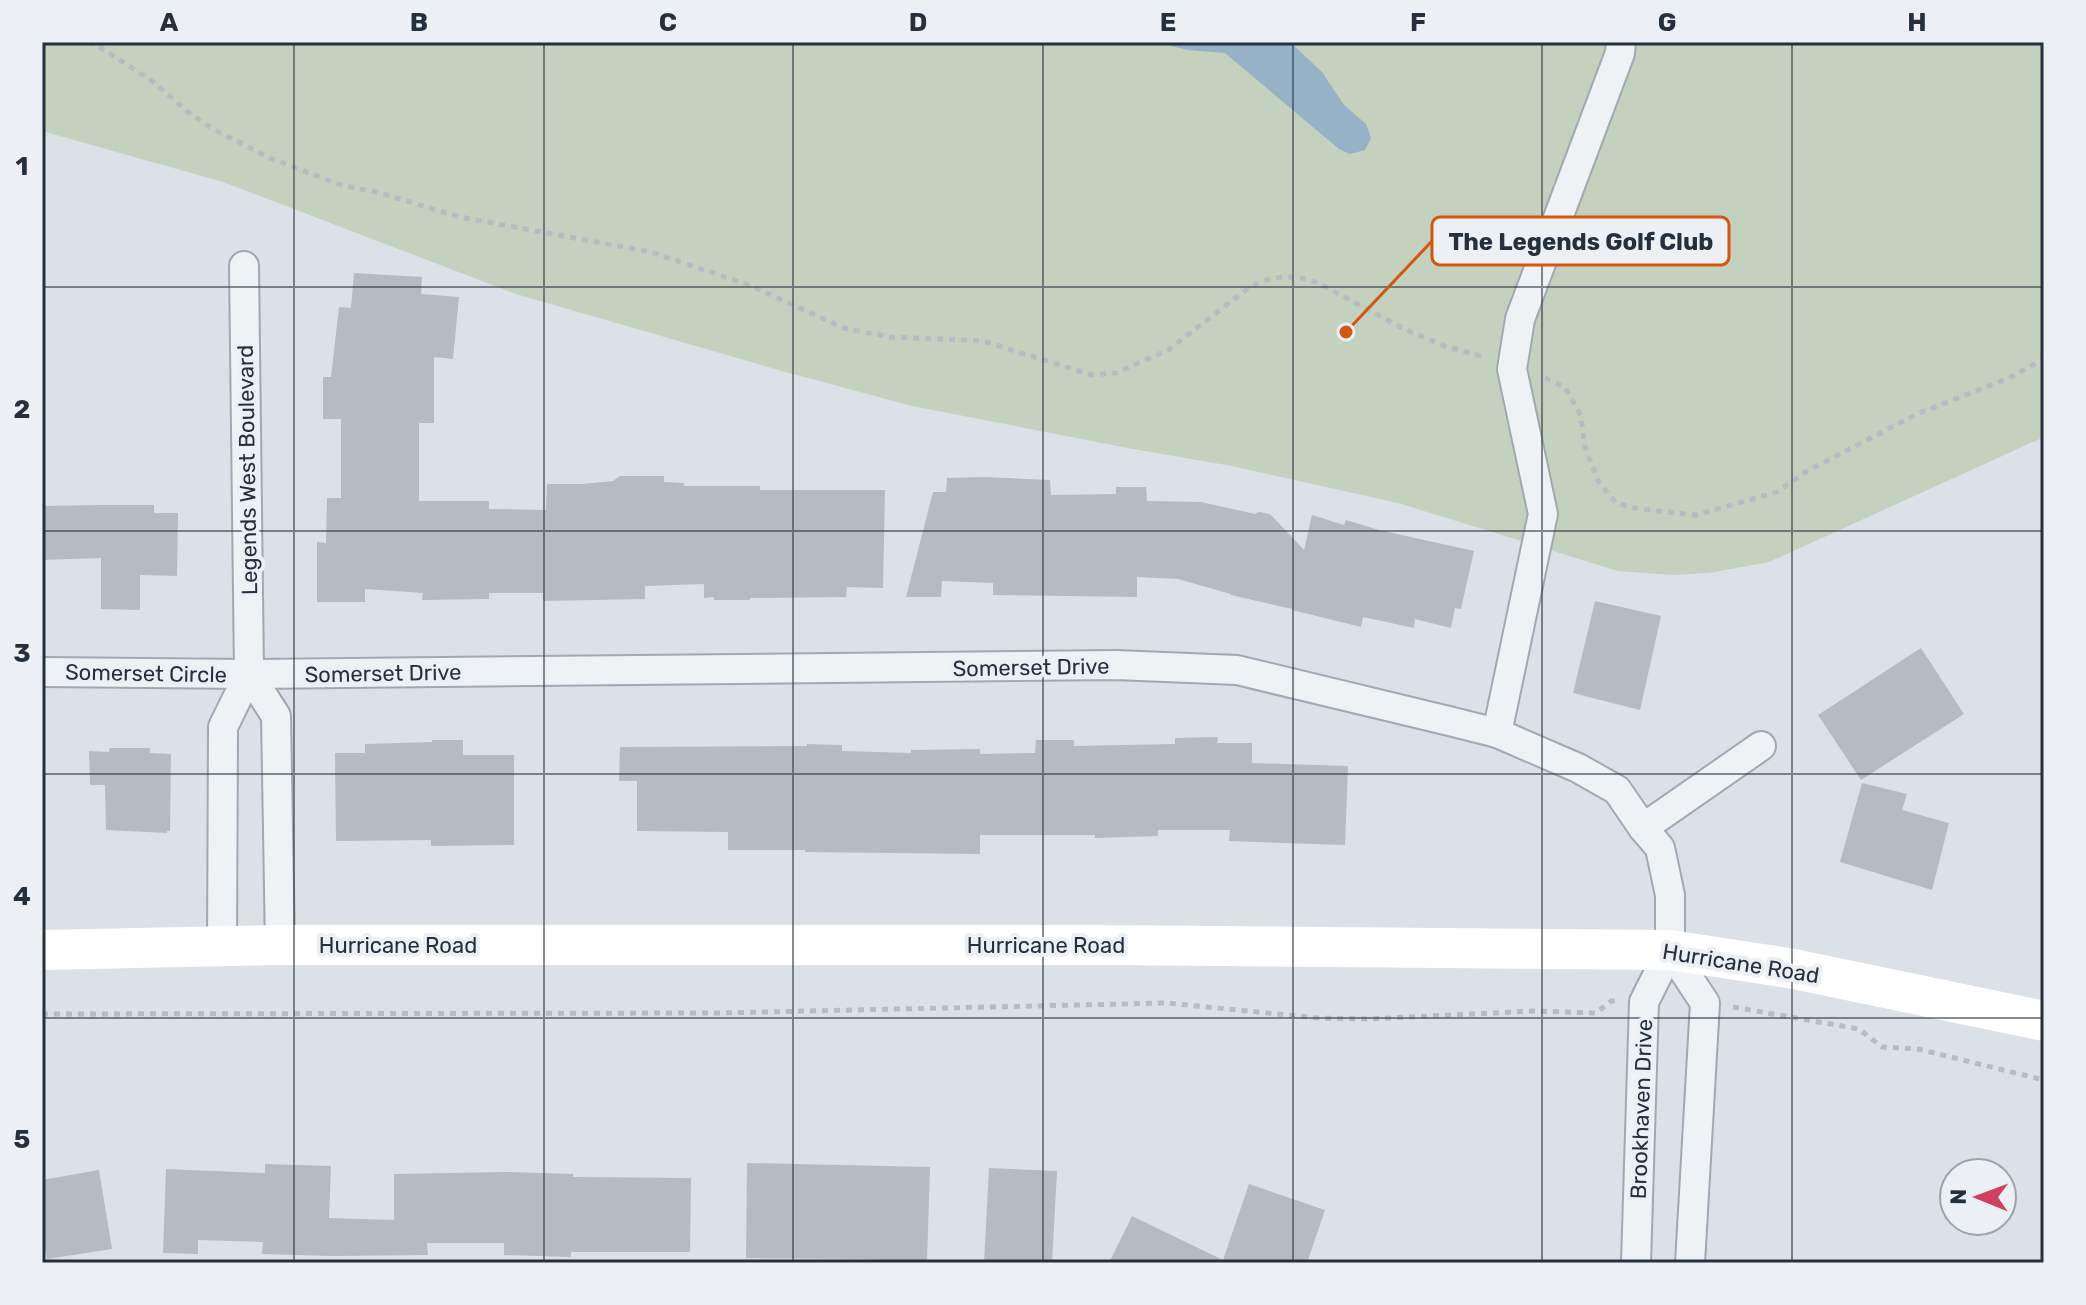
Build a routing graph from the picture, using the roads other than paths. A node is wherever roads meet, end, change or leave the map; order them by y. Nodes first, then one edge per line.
1 (1621, 42) edge
2 (244, 266) dead end
3 (42, 672) edge
4 (249, 674) junction
5 (1497, 733) junction
6 (1761, 746) dead end
7 (1643, 828) junction
8 (280, 945) junction
9 (222, 946) junction
10 (42, 950) edge
11 (1670, 950) junction
12 (2044, 1021) edge
13 (1636, 1263) edge
14 (1690, 1263) edge

1 - 5 street
2 - 4 street, Legends West Boulevard
3 - 4 street, Somerset Circle
4 - 5 street, Somerset Drive
4 - 8 street
4 - 9 street, Legends West Boulevard
5 - 7 street, Somerset Drive
6 - 7 street
7 - 11 street, Somerset Drive
8 - 9 street, Hurricane Road
8 - 11 street, Hurricane Road
9 - 10 street, Hurricane Road
11 - 12 street, Hurricane Road
11 - 13 street, Brookhaven Drive
11 - 14 street

